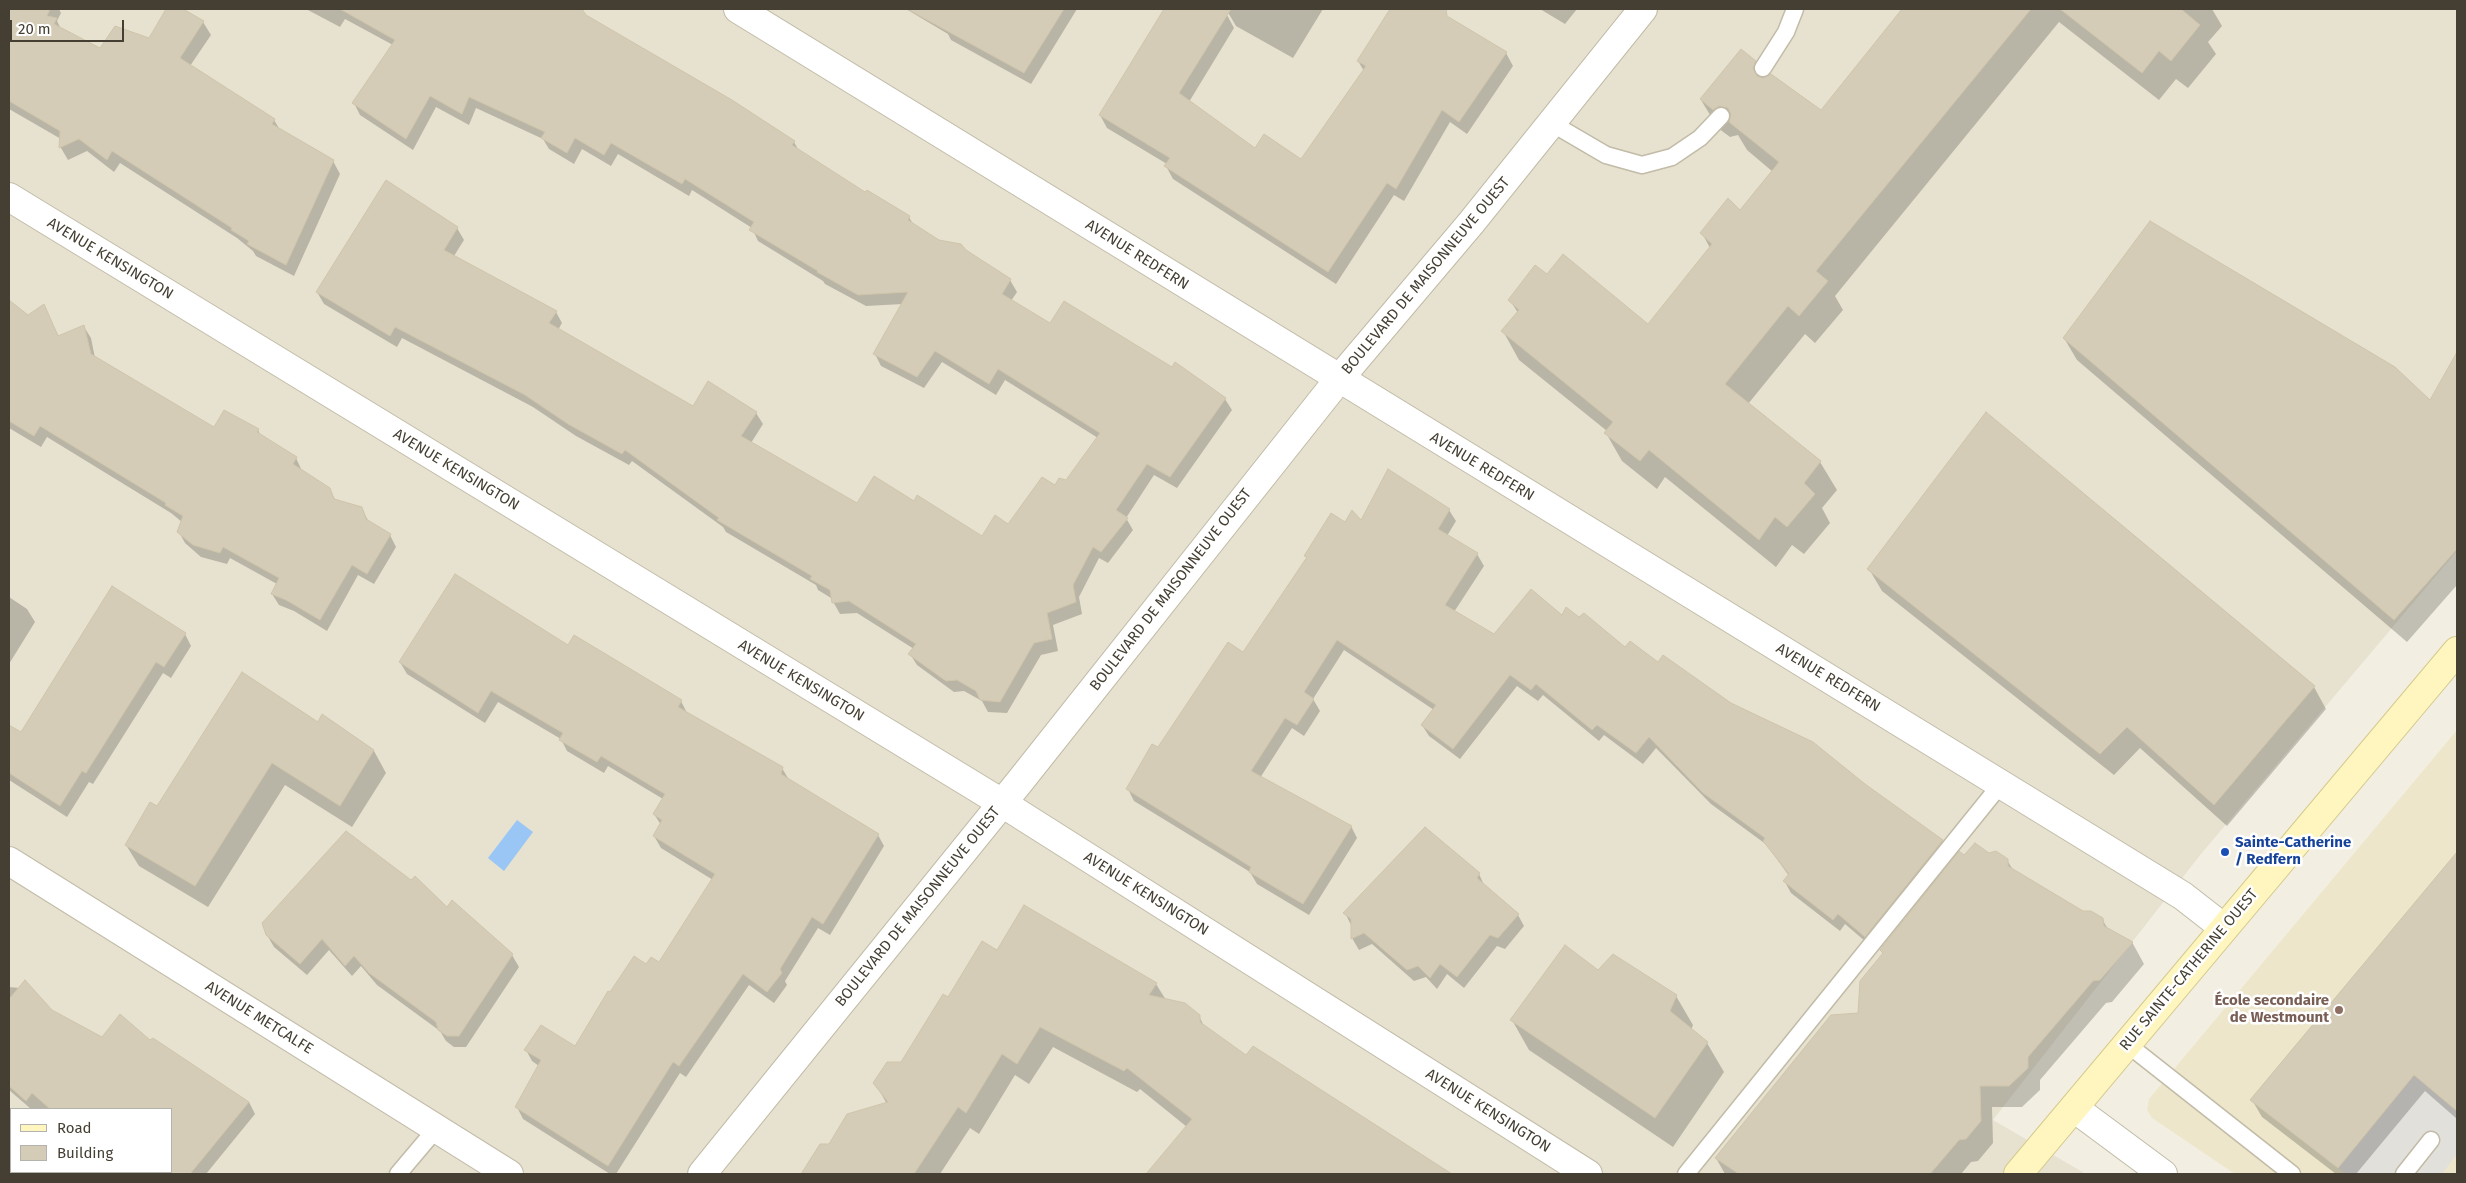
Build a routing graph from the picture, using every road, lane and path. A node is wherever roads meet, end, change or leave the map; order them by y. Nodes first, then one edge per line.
1 (738, 9) edge
2 (1643, 9) edge
3 (1795, 9) edge
4 (1763, 68) dead end
5 (1721, 116) dead end
6 (1553, 124) junction
7 (9, 197) edge
8 (1339, 379) junction
9 (2457, 651) edge
10 (2001, 784) junction
11 (1002, 803) junction
12 (9, 861) edge
13 (2224, 928) junction
14 (2127, 1044) junction
15 (2074, 1108) junction
16 (436, 1129) junction
17 (2431, 1140) dead end
18 (398, 1174) edge
19 (510, 1174) edge
20 (702, 1174) edge
21 (1588, 1174) edge
22 (1686, 1174) edge
23 (2018, 1174) edge
24 (2162, 1174) edge
25 (2292, 1174) edge
26 (2404, 1174) edge

1 - 8 street, AVENUE REDFERN
2 - 6 street, BOULEVARD DE MAISONNEUVE OUEST
3 - 4 lane
5 - 6 lane
6 - 8 street, BOULEVARD DE MAISONNEUVE OUEST
7 - 11 street, AVENUE KENSINGTON
8 - 10 street, AVENUE REDFERN
8 - 11 street, BOULEVARD DE MAISONNEUVE OUEST
9 - 13 main road, RUE SAINTE-CATHERINE OUEST
10 - 13 street, AVENUE REDFERN
10 - 22 lane
11 - 20 street, BOULEVARD DE MAISONNEUVE OUEST
11 - 21 street, AVENUE KENSINGTON
12 - 16 street, AVENUE METCALFE
13 - 14 main road, RUE SAINTE-CATHERINE OUEST
14 - 15 main road, RUE SAINTE-CATHERINE OUEST
14 - 25 lane
15 - 23 main road, RUE SAINTE-CATHERINE OUEST
15 - 24 street
16 - 18 lane
16 - 19 street, AVENUE METCALFE
17 - 26 lane

